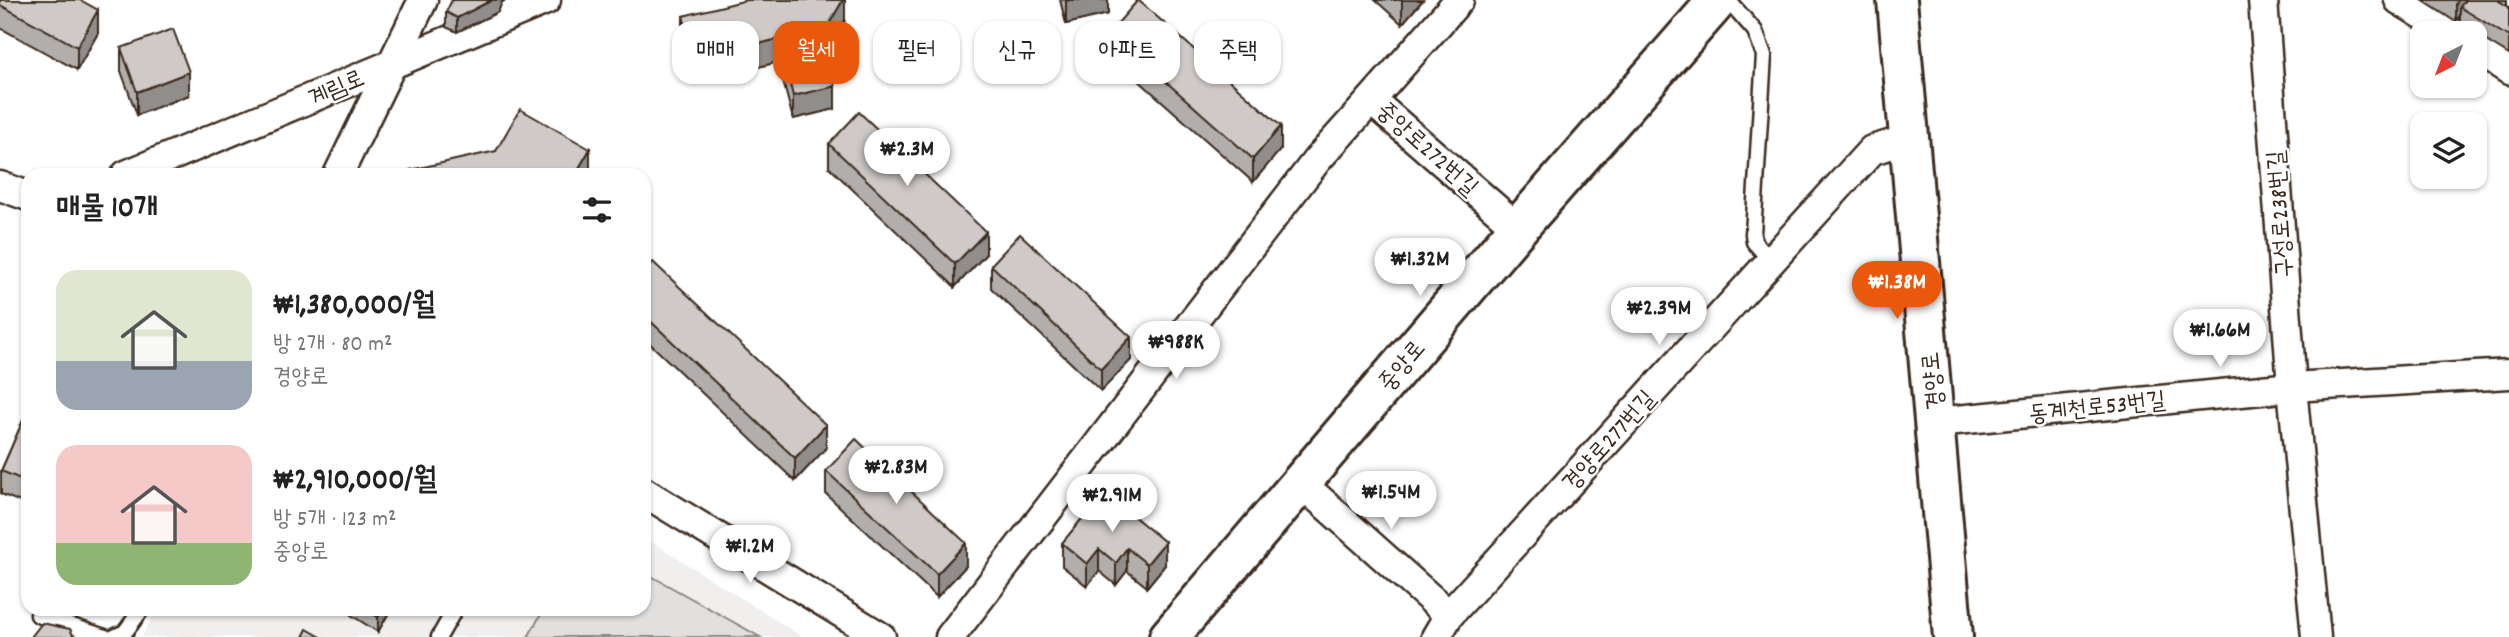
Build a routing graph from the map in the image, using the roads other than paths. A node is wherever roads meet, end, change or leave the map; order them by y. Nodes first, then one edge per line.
1 (423, 0) edge
2 (547, 0) edge
3 (1460, 0) edge
4 (1718, 0) edge
5 (1728, 0) edge
6 (1897, 0) edge
7 (2263, 0) edge
8 (2399, 0) edge
9 (2433, 21) edge
10 (2487, 56) edge
11 (393, 62) junction
12 (2509, 70) edge
13 (1371, 100) junction
14 (1909, 139) junction
15 (143, 168) edge
16 (341, 168) edge
17 (0, 186) edge
18 (21, 194) edge
19 (1518, 228) junction
20 (1770, 260) junction
21 (2509, 374) edge
22 (2292, 387) junction
23 (1936, 422) junction
24 (1301, 483) junction
25 (651, 496) edge
26 (41, 616) edge
27 (137, 616) edge
28 (451, 616) edge
29 (1442, 626) edge
30 (105, 637) edge
31 (114, 637) edge
32 (439, 637) edge
33 (881, 637) edge
34 (950, 637) edge
35 (1169, 637) edge
36 (1953, 637) edge
37 (2316, 637) edge

1 - 11 street
2 - 11 street, 계림로
3 - 13 street, 중앙로272번길
4 - 19 main road, 중앙로
5 - 20 lane
6 - 14 main road, 경양로
7 - 22 street, 구성로238번길
8 - 9 street
10 - 12 street
11 - 15 street, 계림로
11 - 16 street
13 - 19 street, 중앙로272번길
13 - 34 street
14 - 20 street, 경양로277번길
14 - 23 main road, 경양로
17 - 18 street
19 - 24 main road, 중앙로
20 - 29 street, 경양로277번길
21 - 22 street, 동계천로53번길
22 - 23 street, 동계천로53번길
22 - 37 street, 구성로238번길
23 - 36 main road, 경양로
24 - 29 street
24 - 35 main road, 중앙로
25 - 33 street
26 - 30 lane
27 - 31 lane
28 - 32 lane

